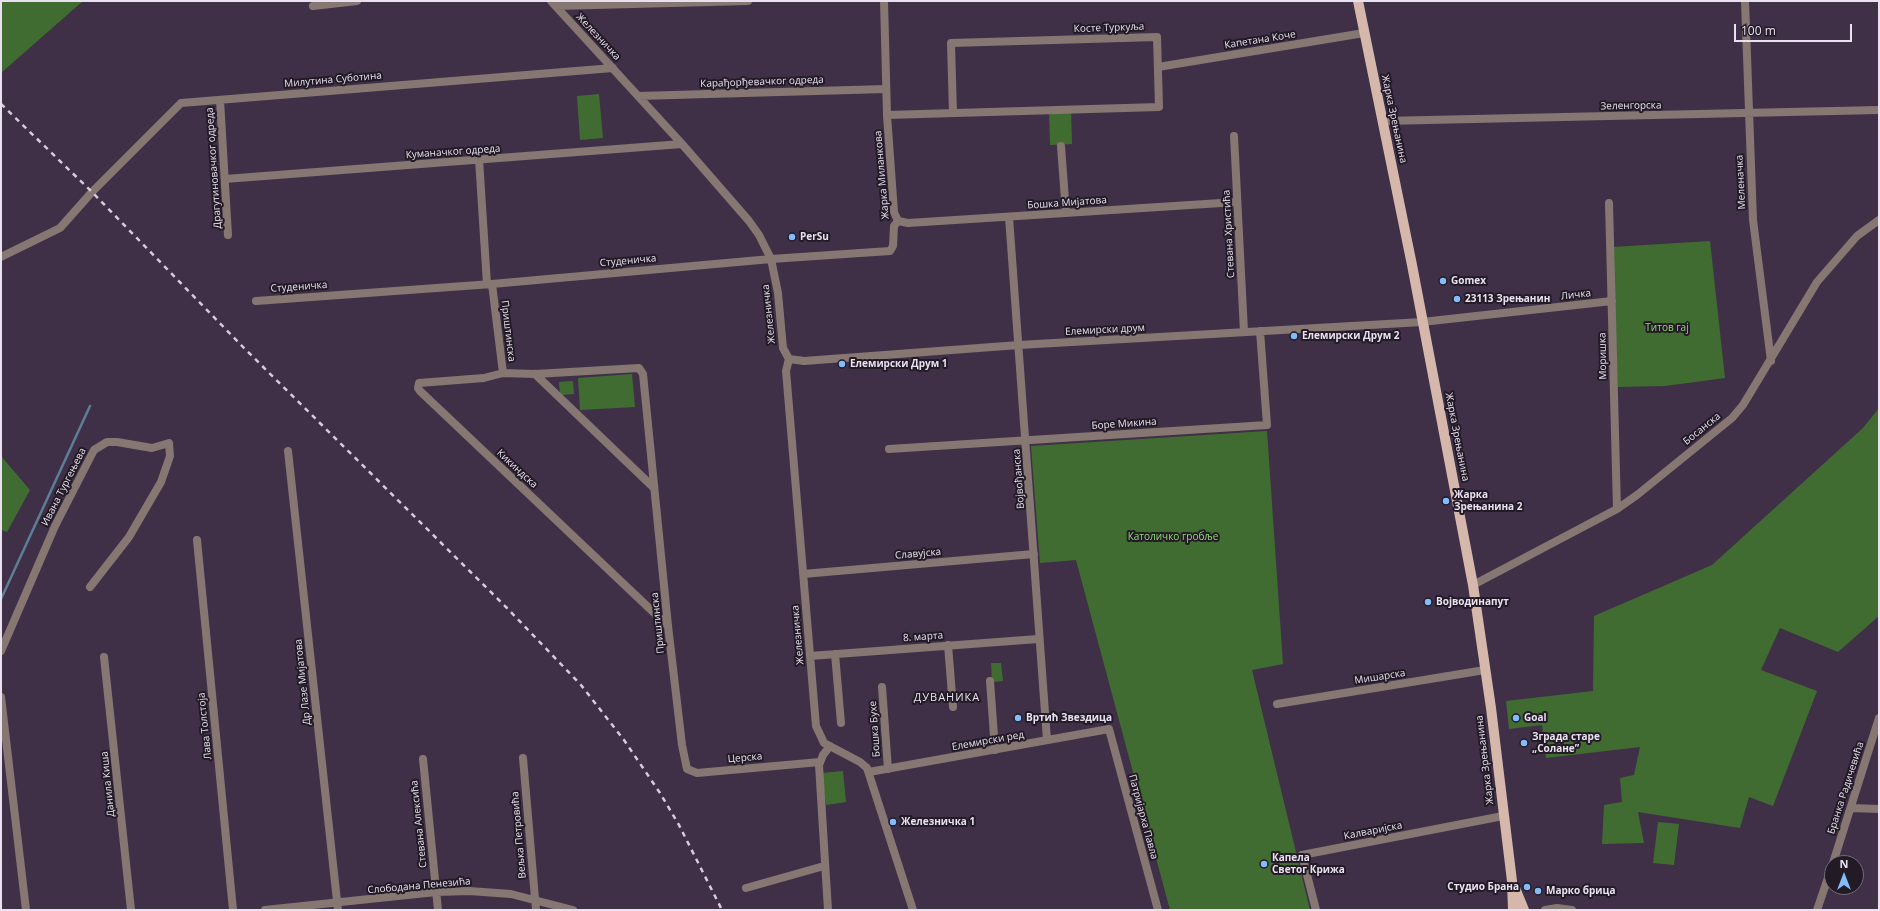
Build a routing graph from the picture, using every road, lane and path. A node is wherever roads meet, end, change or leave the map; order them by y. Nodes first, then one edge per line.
1 (357, 1) edge
2 (748, 1) edge
3 (884, 1) edge
4 (1358, 1) edge
5 (1746, 1) edge
6 (554, 4) edge
7 (313, 6) dead end
8 (1364, 33) junction
9 (1158, 67) junction
10 (613, 68) junction
11 (886, 89) junction
12 (638, 96) junction
13 (220, 100) junction
14 (1879, 110) edge
15 (953, 113) junction
16 (1748, 114) junction
17 (887, 115) junction
18 (1383, 121) junction
19 (1234, 136) dead end
20 (682, 144) junction
21 (1061, 146) dead end
22 (479, 160) junction
23 (225, 179) junction
24 (1238, 202) junction
25 (1609, 203) dead end
26 (1066, 213) junction
27 (1009, 217) junction
28 (1879, 220) edge
29 (898, 221) junction
30 (228, 235) dead end
31 (1, 257) edge
32 (771, 259) junction
33 (489, 284) junction
34 (256, 301) dead end
35 (1612, 301) junction
36 (1422, 322) junction
37 (1260, 331) junction
38 (1244, 332) junction
39 (1019, 346) junction
40 (789, 359) junction
41 (1771, 361) junction
42 (503, 373) junction
43 (535, 374) junction
44 (1026, 440) junction
45 (889, 449) dead end
46 (288, 451) dead end
47 (654, 488) junction
48 (1617, 509) junction
49 (197, 540) dead end
50 (1034, 554) junction
51 (803, 574) junction
52 (1473, 585) junction
53 (90, 587) dead end
54 (668, 626) junction
55 (1038, 638) junction
56 (948, 645) junction
57 (1, 651) edge
58 (835, 654) junction
59 (810, 656) junction
60 (104, 657) dead end
61 (1485, 670) junction
62 (990, 681) dead end
63 (882, 687) dead end
64 (1, 697) edge
65 (1277, 704) dead end
66 (953, 707) dead end
67 (1879, 718) edge
68 (840, 723) dead end
69 (1109, 729) joint
70 (1047, 740) junction
71 (830, 746) junction
72 (995, 750) junction
73 (684, 755) joint
74 (523, 758) dead end
75 (423, 759) dead end
76 (820, 762) junction
77 (888, 769) junction
78 (869, 772) junction
79 (1851, 808) junction
80 (1879, 809) edge
81 (1504, 816) junction
82 (1835, 855) edge
83 (824, 866) junction
84 (1512, 881) junction
85 (746, 888) dead end
86 (1824, 890) edge
87 (436, 892) junction
88 (535, 899) junction
89 (337, 907) edge
90 (26, 910) edge
91 (131, 910) edge
92 (233, 910) edge
93 (265, 910) edge
94 (438, 910) edge
95 (536, 910) edge
96 (573, 910) edge
97 (828, 910) edge
98 (914, 910) edge
99 (1158, 910) edge
100 (1316, 910) edge
101 (1513, 910) edge
102 (1524, 910) edge
103 (1545, 910) edge
104 (1572, 910) edge
105 (1818, 910) edge

1 - 7 street
2 - 6 street
3 - 11 street, Жарка Миланкова
4 - 8 main road, Жарка Зрењанина
5 - 16 street, Меленачка
6 - 10 street, Железничка
8 - 9 street, Капетана Коче
8 - 18 main road, Жарка Зрењанина
9 - 15 street, Косте Туркуља
9 - 15 street, Косте Туркуља
10 - 12 street, Железничка
10 - 13 street, Милутина Суботина
11 - 12 street, Карађорђевачког одреда
11 - 17 street, Жарка Миланкова
12 - 20 street, Железничка
13 - 23 street, Драгутиновачког одреда
13 - 31 street, Милутина Суботина
14 - 16 street, Зеленгорска
15 - 17 street, Косте Туркуља
16 - 18 street, Зеленгорска
16 - 41 street, Меленачка
17 - 29 street, Жарка Миланкова
18 - 36 main road, Жарка Зрењанина
19 - 24 street, Стевана Христића
20 - 22 street, Куманачког одреда
20 - 32 street, Железничка
21 - 26 street
22 - 23 street, Куманачког одреда
22 - 33 street
23 - 30 street, Драгутиновачког одреда
24 - 26 street, Бошка Мијатова
24 - 38 street, Стевана Христића
25 - 35 street, Моришка
26 - 27 street, Бошка Мијатова
27 - 29 street, Бошка Мијатова
27 - 39 street, Војвођанска
28 - 41 street, Босанска
29 - 32 street, Жарка Миланкова
32 - 33 street, Студеничка
32 - 40 street, Железничка
33 - 34 street, Студеничка
33 - 42 street, Приштинска
35 - 36 street, Личка
35 - 48 street, Моришка
36 - 37 street, Елемирски друм
36 - 52 main road, Жарка Зрењанина
37 - 38 street, Елемирски друм
37 - 44 street, Боре Микина
38 - 39 street, Елемирски друм
39 - 40 street, Елемирски друм
39 - 44 street, Војвођанска
40 - 51 street, Железничка
41 - 48 street, Босанска
42 - 43 street, Приштинска
42 - 54 street, Кикиндска
43 - 47 street
43 - 47 street, Приштинска
44 - 45 street, Боре Микина
44 - 50 street, Војвођанска
46 - 89 street, Др Лазе Мијатова
47 - 54 street, Приштинска
48 - 52 street, Босанска
49 - 92 street, Лава Толстоја
50 - 51 street, Славујска
50 - 55 street, Војвођанска
51 - 59 street, Железничка
52 - 61 main road, Жарка Зрењанина
53 - 57 street, Ивана Тургењева
54 - 73 street, Приштинска
55 - 56 street, 8. марта
55 - 70 street, Војвођанска
56 - 58 street, 8. марта
56 - 66 street
58 - 59 street, 8. марта
58 - 68 street
59 - 71 street, Железничка
60 - 91 street, Данила Киша
61 - 65 street, Мишарска
61 - 81 main road, Жарка Зрењанина
62 - 72 street
63 - 77 street, Бошка Бухе
64 - 90 street
67 - 79 street, Бранка Радичевића
69 - 70 street, Елемирски ред
69 - 99 street, Патријарха Павла
70 - 72 street, Елемирски ред
71 - 76 street
71 - 78 street, Железничка
72 - 77 street, Елемирски ред
73 - 76 street, Церска
74 - 88 street, Вељка Петровића
75 - 87 street, Стевана Алексића
76 - 83 street
77 - 78 street, Елемирски ред
78 - 98 street
79 - 80 street
79 - 82 street, Бранка Радичевића
81 - 84 main road, Жарка Зрењанина
81 - 100 street, Калваријска
83 - 85 street
83 - 97 street
84 - 101 main road, Жарка Зрењанина
84 - 102 main road, Жарка Зрењанина
86 - 105 street, Бранка Радичевића
87 - 88 street, Слободана Пенезића
87 - 89 street, Слободана Пенезића
87 - 94 street, Стевана Алексића
88 - 95 street, Вељка Петровића
88 - 96 street, Слободана Пенезића
89 - 93 street, Слободана Пенезића
103 - 104 street

